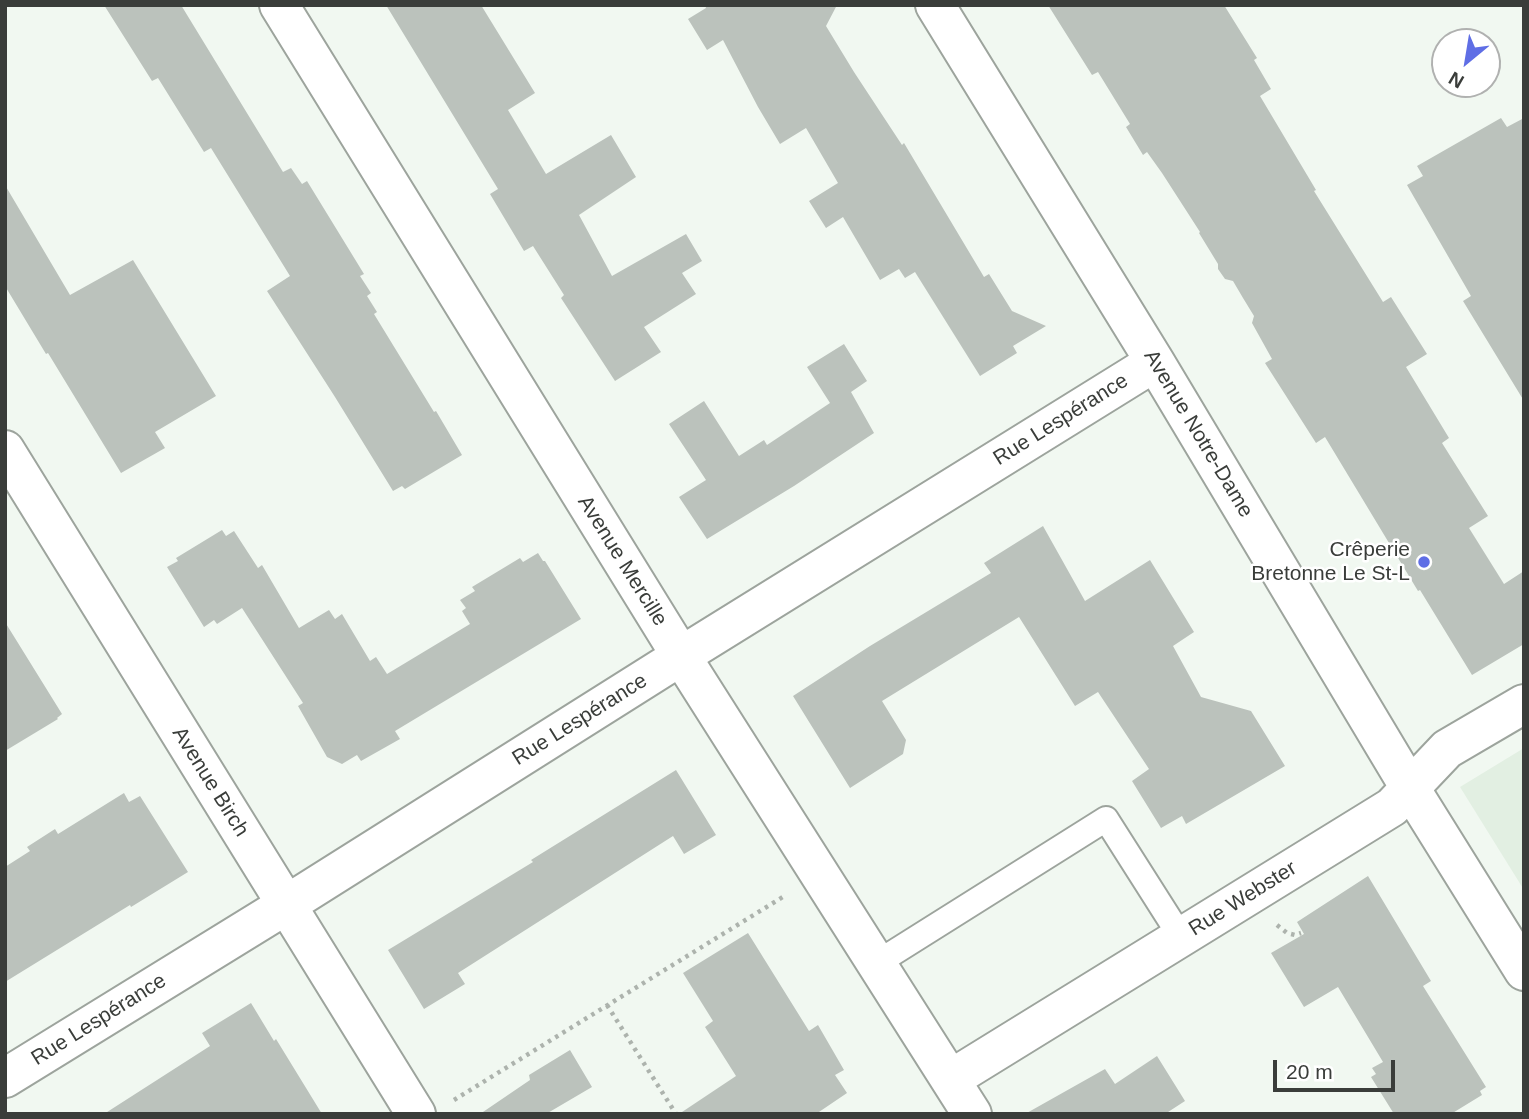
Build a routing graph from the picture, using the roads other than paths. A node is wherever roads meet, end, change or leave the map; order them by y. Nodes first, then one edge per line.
1 (279, 5) edge
2 (935, 5) edge
3 (1154, 362) junction
4 (5, 450) edge
5 (681, 656) junction
6 (1524, 704) edge
7 (1410, 788) junction
8 (286, 905) junction
9 (1181, 937) junction
10 (877, 963) junction
11 (1524, 971) edge
12 (5, 1078) edge
13 (951, 1079) junction
14 (432, 1109) edge
15 (972, 1114) edge

1 - 5 street, Avenue Mercille
2 - 3 street, Avenue Notre-Dame
3 - 5 street, Rue Lespérance
3 - 7 street, Avenue Notre-Dame
4 - 8 street, Avenue Birch
5 - 8 street, Rue Lespérance
5 - 10 street, Avenue Mercille
6 - 7 street, Rue Webster
7 - 9 street, Rue Webster
7 - 11 street, Avenue Notre-Dame
8 - 12 street, Rue Lespérance
8 - 14 street, Avenue Birch
9 - 10 lane
9 - 13 street, Rue Webster
10 - 13 street, Avenue Mercille
13 - 15 street, Avenue Mercille

